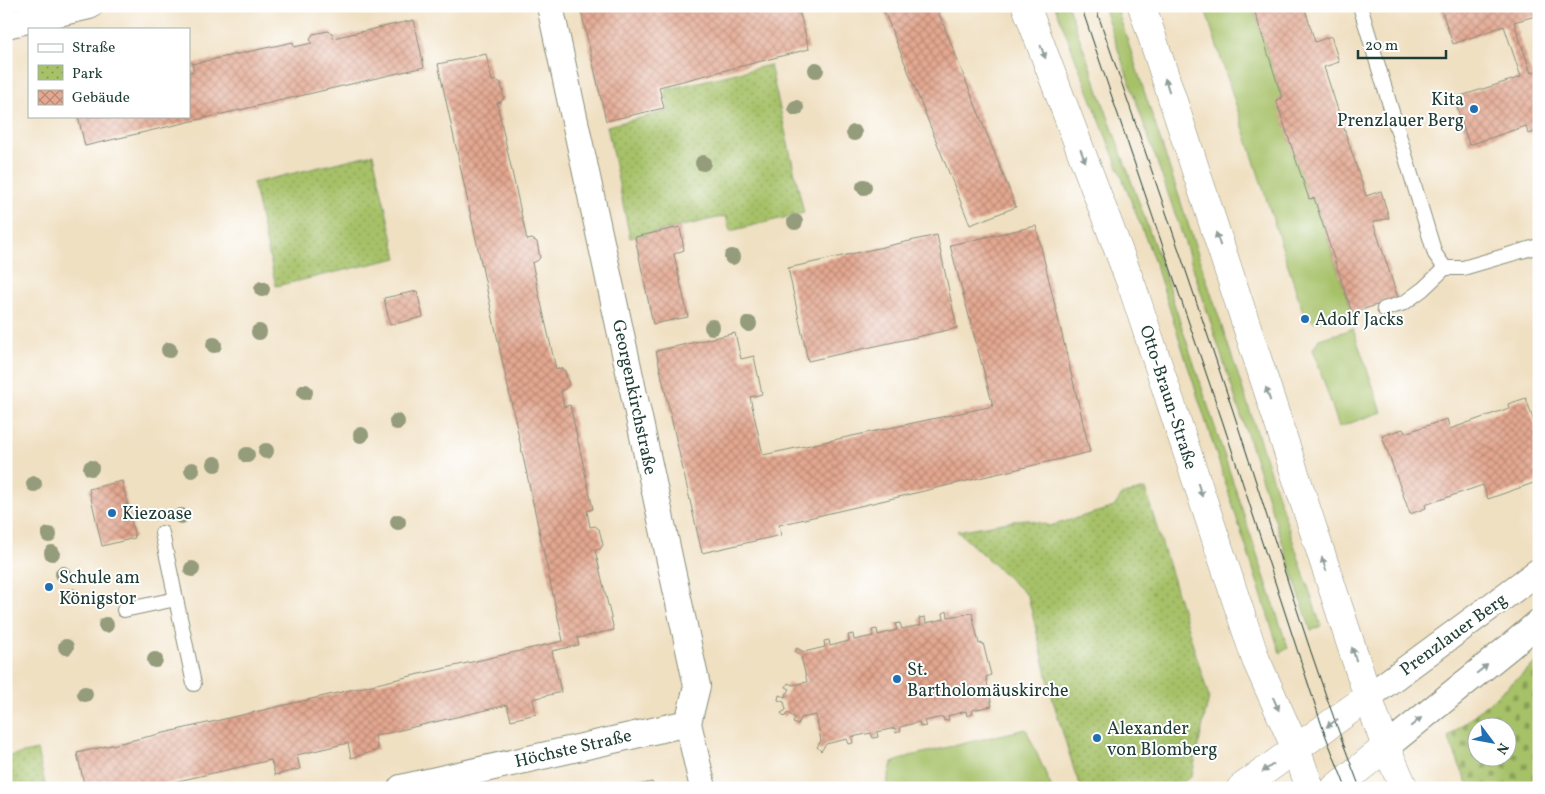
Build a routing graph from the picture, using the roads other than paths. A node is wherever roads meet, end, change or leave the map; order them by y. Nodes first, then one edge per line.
1 (90, 6) edge
2 (550, 6) edge
3 (1026, 6) edge
4 (1142, 6) edge
5 (1360, 6) edge
6 (6, 25) edge
7 (1539, 246) edge
8 (1444, 268) junction
9 (1384, 310) dead end
10 (162, 533) dead end
11 (1539, 571) edge
12 (176, 599) junction
13 (124, 610) dead end
14 (1539, 622) edge
15 (194, 684) dead end
16 (1368, 697) junction
17 (688, 722) junction
18 (1386, 746) junction
19 (1296, 749) junction
20 (401, 788) edge
21 (702, 788) edge
22 (1241, 788) edge
23 (1310, 788) edge
24 (1335, 788) edge
25 (1404, 788) edge

1 - 6 street
2 - 17 street, Georgenkirchstraße
3 -> 19 main road, Otto-Braun-Straße
16 -> 4 main road
5 - 8 lane
7 - 8 lane
8 - 9 lane
10 - 12 lane
11 - 16 street, Prenzlauer Berg
12 - 13 lane
12 - 15 lane
18 -> 14 street
16 - 18 main road
16 -> 19 main road
17 - 20 street, Höchste Straße
17 - 21 street, Georgenkirchstraße
18 - 24 main road
18 - 25 main road
19 -> 22 main road
19 - 23 main road, Otto-Braun-Straße

